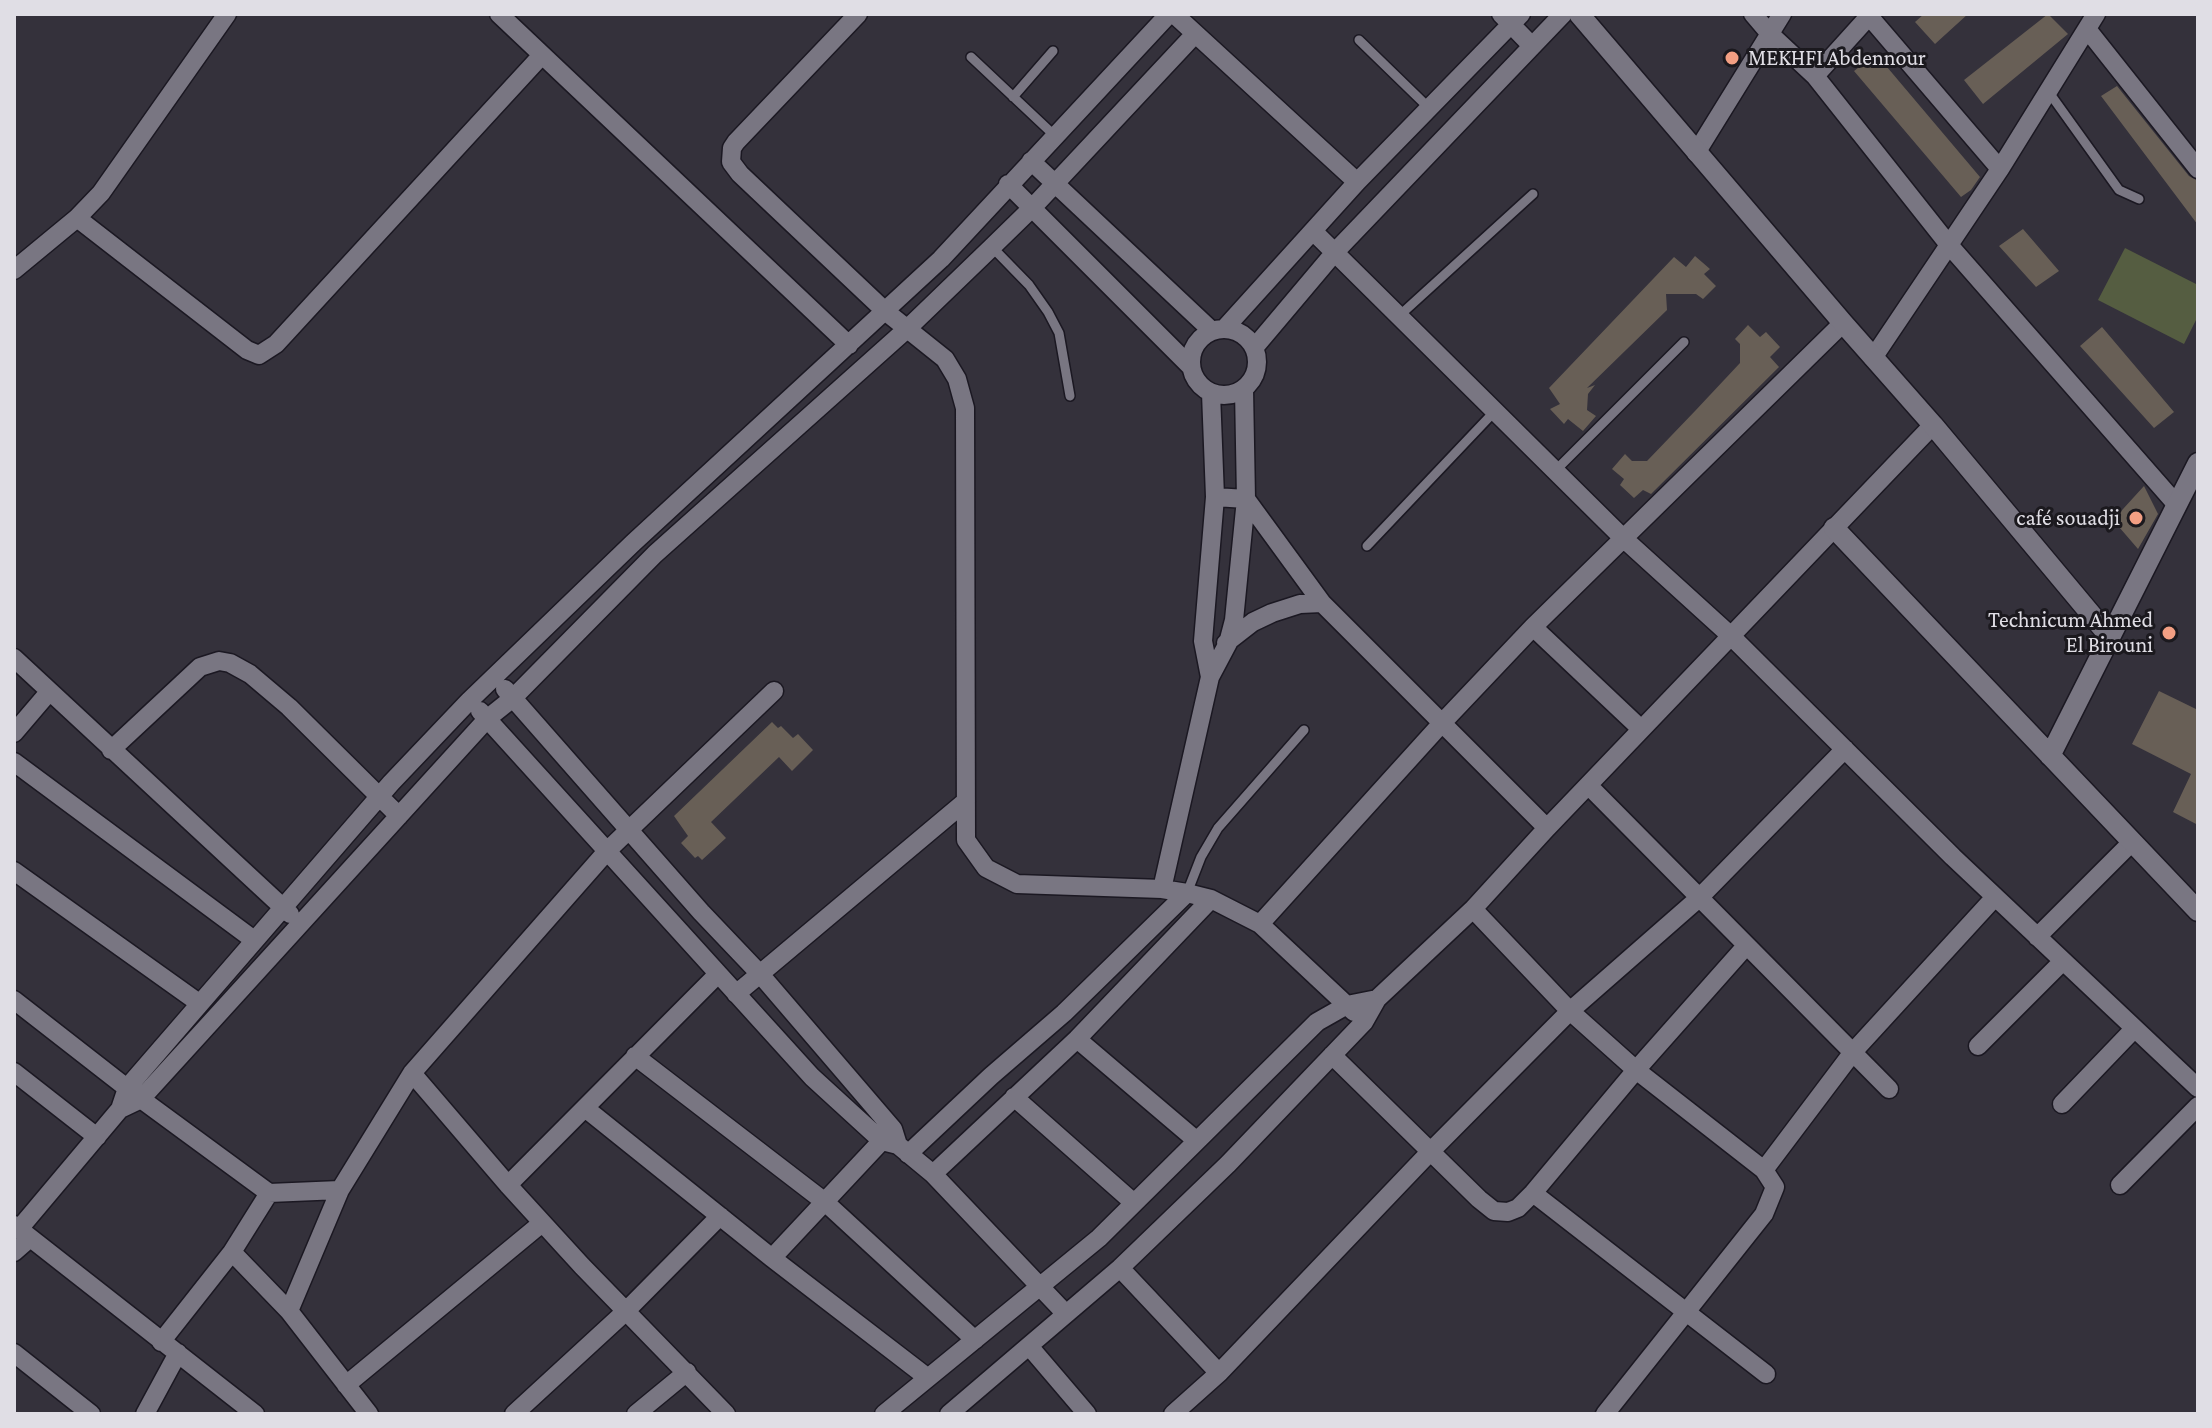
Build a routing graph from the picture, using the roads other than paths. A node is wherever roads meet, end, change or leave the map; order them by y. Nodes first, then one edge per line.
1 (227, 14) edge
2 (499, 14) edge
3 (858, 14) edge
4 (1172, 14) edge
5 (1563, 14) edge
6 (1579, 14) edge
7 (1753, 14) edge
8 (1782, 14) edge
9 (1870, 15) edge
10 (1511, 17) edge
11 (2092, 21) edge
12 (1195, 34) junction
13 (1770, 34) junction
14 (1359, 40) dead end
15 (1532, 46) junction
16 (1053, 51) dead end
17 (542, 55) junction
18 (971, 57) dead end
19 (1815, 76) junction
20 (2048, 91) junction
21 (1013, 97) junction
22 (1429, 108) junction
23 (1055, 136) junction
24 (1696, 153) junction
25 (1031, 161) junction
26 (2000, 169) junction
27 (2198, 169) edge
28 (1357, 182) junction
29 (1056, 183) junction
30 (1008, 184) junction
31 (1533, 194) dead end
32 (2139, 199) dead end
33 (1033, 207) junction
34 (77, 218) junction
35 (1313, 231) junction
36 (1949, 245) junction
37 (992, 247) junction
38 (1335, 252) junction
39 (14, 270) edge
40 (885, 311) junction
41 (1399, 316) junction
42 (1843, 323) junction
43 (908, 328) junction
44 (1218, 330) junction
45 (1684, 342) dead end
46 (849, 345) junction
47 (1254, 348) junction
48 (1873, 358) junction
49 (1191, 367) junction
50 (1244, 389) junction
51 (1211, 393) junction
52 (1070, 396) dead end
53 (1495, 411) junction
54 (1933, 425) junction
55 (2198, 463) edge
56 (1555, 471) junction
57 (1215, 497) junction
58 (1246, 499) junction
59 (2177, 505) junction
60 (1834, 528) junction
61 (1622, 537) junction
62 (1367, 546) dead end
63 (1322, 603) junction
64 (1533, 627) junction
65 (1731, 636) junction
66 (2110, 637) junction
67 (1203, 641) junction
68 (1228, 643) junction
69 (14, 658) edge
70 (1210, 677) junction
71 (495, 679) junction
72 (774, 691) dead end
73 (49, 692) junction
74 (513, 698) junction
75 (469, 701) junction
76 (488, 718) junction
77 (1442, 723) junction
78 (1641, 729) junction
79 (1304, 730) dead end
80 (14, 733) edge
81 (1845, 749) junction
82 (111, 750) junction
83 (2050, 756) junction
84 (14, 762) edge
85 (1589, 786) junction
86 (378, 797) junction
87 (966, 801) junction
88 (399, 816) junction
89 (1547, 828) junction
90 (630, 829) junction
91 (2132, 842) junction
92 (608, 850) junction
93 (14, 871) edge
94 (1162, 889) junction
95 (1187, 893) junction
96 (1995, 897) junction
97 (1699, 898) junction
98 (1211, 899) junction
99 (283, 907) junction
100 (1473, 909) junction
101 (2198, 911) edge
102 (300, 924) junction
103 (1260, 924) junction
104 (2037, 937) junction
105 (254, 940) junction
106 (1746, 946) junction
107 (2063, 961) junction
108 (718, 974) junction
109 (760, 974) junction
110 (736, 994) junction
111 (1377, 999) junction
112 (14, 1000) edge
113 (199, 1003) junction
114 (1347, 1005) junction
115 (1570, 1011) junction
116 (1364, 1022) junction
117 (2134, 1029) junction
118 (1077, 1039) junction
119 (1978, 1046) dead end
120 (1853, 1052) junction
121 (1332, 1055) junction
122 (635, 1056) junction
123 (1636, 1070) junction
124 (14, 1072) edge
125 (412, 1073) junction
126 (2198, 1088) edge
127 (1889, 1089) dead end
128 (134, 1093) junction
129 (1014, 1097) junction
130 (2062, 1104) dead end
131 (2198, 1106) edge
132 (585, 1108) junction
133 (97, 1137) junction
134 (1197, 1141) junction
135 (895, 1142) junction
136 (1430, 1152) junction
137 (1764, 1170) junction
138 (933, 1174) junction
139 (508, 1185) junction
140 (2120, 1185) dead end
141 (340, 1190) junction
142 (269, 1193) junction
143 (1533, 1193) junction
144 (825, 1202) junction
145 (1134, 1203) junction
146 (720, 1216) junction
147 (542, 1223) junction
148 (21, 1230) edge
149 (14, 1252) edge
150 (232, 1252) junction
151 (772, 1258) junction
152 (1120, 1268) junction
153 (1040, 1288) junction
154 (289, 1311) junction
155 (625, 1312) junction
156 (1687, 1312) junction
157 (1066, 1314) junction
158 (975, 1340) junction
159 (161, 1342) junction
160 (1029, 1346) junction
161 (14, 1353) edge
162 (178, 1353) junction
163 (687, 1372) junction
164 (1219, 1373) junction
165 (1766, 1374) dead end
166 (928, 1378) junction
167 (346, 1385) junction
168 (91, 1414) edge
169 (145, 1414) edge
170 (255, 1414) edge
171 (369, 1414) edge
172 (514, 1414) edge
173 (636, 1414) edge
174 (726, 1414) edge
175 (884, 1414) edge
176 (949, 1414) edge
177 (1087, 1414) edge
178 (1173, 1414) edge
179 (1605, 1414) edge

1 - 34 street
2 - 17 street
3 - 40 street
4 - 12 street
4 - 23 street
5 - 15 street
6 - 24 street
7 - 13 street
8 - 13 street
9 - 19 street
9 - 26 street
10 - 15 street
10 - 22 street
11 - 20 street
11 - 27 street
12 - 28 street
12 - 29 street
13 - 19 street
13 - 24 street
14 - 22 lane
15 - 38 street
16 - 21 lane
17 - 34 street
17 - 46 street
18 - 21 lane
19 - 36 street
20 - 26 street
20 - 32 lane
21 - 23 lane
22 - 28 street
23 - 25 street
24 - 42 street
25 - 29 street
25 - 30 street
26 - 36 street
28 - 35 street
29 - 33 street
29 - 44 street
30 - 33 street
30 - 40 street
31 - 41 lane
33 - 37 street
33 - 49 street
34 - 39 street
35 - 38 street
35 - 44 street
36 - 48 street
36 - 59 street
37 - 43 street
37 - 52 lane
38 - 41 street
38 - 47 street
40 - 43 street
40 - 46 street
41 - 53 street
42 - 48 street
42 - 61 street
43 - 74 street
43 - 87 street
44 - 47 street
44 - 49 street
45 - 56 lane
46 - 71 street
47 - 50 street
48 - 54 street
49 - 51 street
50 - 51 street
50 - 58 street
51 - 57 street
53 - 56 street
53 - 62 lane
54 - 60 street
54 - 66 street
55 - 59 street
56 - 61 street
57 - 58 street
57 - 67 street
58 - 63 street
58 - 68 street
59 - 66 street
60 - 65 street
60 - 83 street
61 - 64 street
61 - 65 street
63 - 68 street
63 - 77 street
64 - 77 street
64 - 78 street
65 - 78 street
65 - 81 street
66 - 83 street
67 - 68 street
67 - 70 street
68 - 70 street
69 - 73 street
70 - 94 street
71 - 74 street
71 - 75 street
72 - 90 street
73 - 80 street
73 - 82 street
74 - 76 street
74 - 90 street
75 - 76 street
75 - 86 street
76 - 88 street
76 - 92 street
77 - 89 street
77 - 103 street
78 - 85 street
79 - 95 lane
81 - 96 street
81 - 97 street
82 - 86 street
82 - 99 street
83 - 91 street
84 - 105 street
85 - 89 street
85 - 97 street
86 - 88 street
86 - 99 street
87 - 94 street
87 - 109 street
88 - 102 street
89 - 100 street
90 - 92 street
90 - 109 street
91 - 101 street
91 - 104 street
92 - 108 street
92 - 125 street
93 - 113 street
94 - 95 street
95 - 98 street
95 - 135 street
96 - 104 street
96 - 120 street
97 - 106 street
97 - 115 street
98 - 103 street
98 - 118 street
99 - 102 street
99 - 105 street
100 - 111 street
100 - 115 street
102 - 128 street
103 - 114 street
104 - 107 street
105 - 113 street
106 - 120 street
106 - 123 street
107 - 117 street
107 - 119 street
108 - 110 street
108 - 122 street
109 - 110 street
109 - 135 street
110 - 135 street
111 - 114 street
111 - 116 street
112 - 128 street
113 - 128 street
114 - 116 street
114 - 134 street
115 - 123 street
115 - 136 street
116 - 121 street
117 - 126 street
117 - 130 street
118 - 129 street
118 - 134 street
120 - 127 street
120 - 137 street
121 - 136 street
121 - 152 street
122 - 132 street
122 - 144 street
123 - 137 street
123 - 143 street
124 - 133 street
125 - 139 street
125 - 141 street
128 - 133 street
128 - 142 street
129 - 138 street
129 - 145 street
131 - 140 street
132 - 139 street
132 - 146 street
133 - 148 street
134 - 145 street
135 - 138 street
135 - 144 street
136 - 143 street
136 - 164 street
137 - 156 street
138 - 153 street
139 - 147 street
141 - 142 street
141 - 154 street
142 - 150 street
143 - 156 street
144 - 151 street
144 - 158 street
145 - 153 street
146 - 151 street
146 - 155 street
147 - 155 street
147 - 167 street
148 - 149 street
148 - 159 street
150 - 154 street
150 - 159 street
151 - 166 street
152 - 157 street
152 - 164 street
153 - 157 street
153 - 158 street
154 - 167 street
155 - 163 street
155 - 172 street
156 - 165 street
156 - 179 street
157 - 160 street
158 - 166 street
159 - 162 street
160 - 176 street
160 - 177 street
161 - 168 street
162 - 169 street
162 - 170 street
163 - 173 street
163 - 174 street
164 - 178 street
166 - 175 street
167 - 171 street

